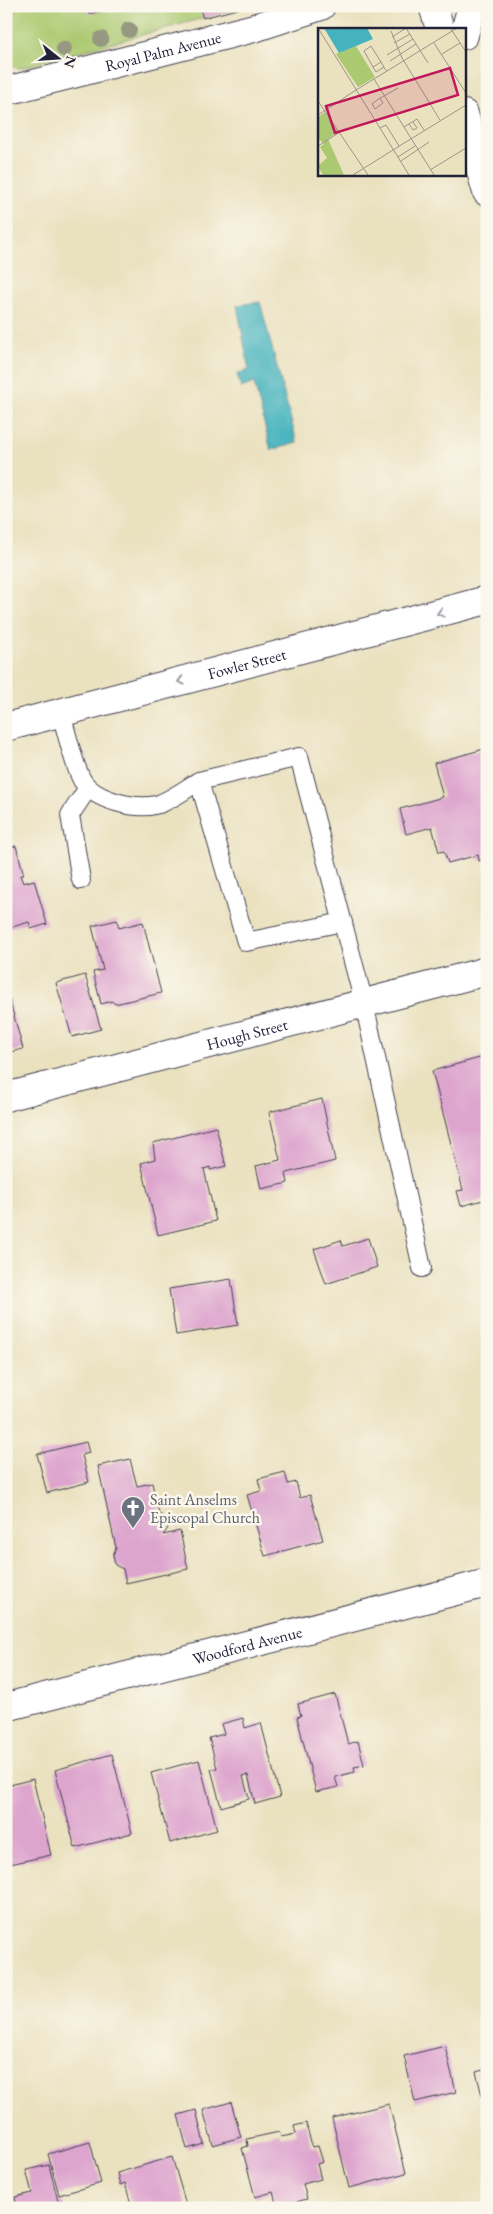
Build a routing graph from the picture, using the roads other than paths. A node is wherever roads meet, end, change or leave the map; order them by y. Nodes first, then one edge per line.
1 (321, 6) edge
2 (433, 6) edge
3 (472, 6) edge
4 (440, 28) edge
5 (466, 28) edge
6 (6, 91) edge
7 (466, 121) edge
8 (487, 192) edge
9 (487, 600) edge
10 (61, 713) junction
11 (6, 727) edge
12 (200, 781) junction
13 (88, 788) junction
14 (81, 880) dead end
15 (343, 922) junction
16 (487, 970) edge
17 (364, 1003) junction
18 (6, 1097) edge
19 (422, 1268) dead end
20 (487, 1583) edge
21 (6, 1708) edge

1 - 6 street, Royal Palm Avenue
2 - 4 street
3 - 5 street
7 - 8 street
9 -> 10 street, Fowler Street
10 - 11 street, Fowler Street
10 - 13 lane
12 - 13 lane
12 - 15 lane
12 - 15 lane
13 - 14 lane
15 - 17 lane
16 - 17 street, Hough Street
17 - 18 street, Hough Street
17 - 19 lane
20 - 21 street, Woodford Avenue

